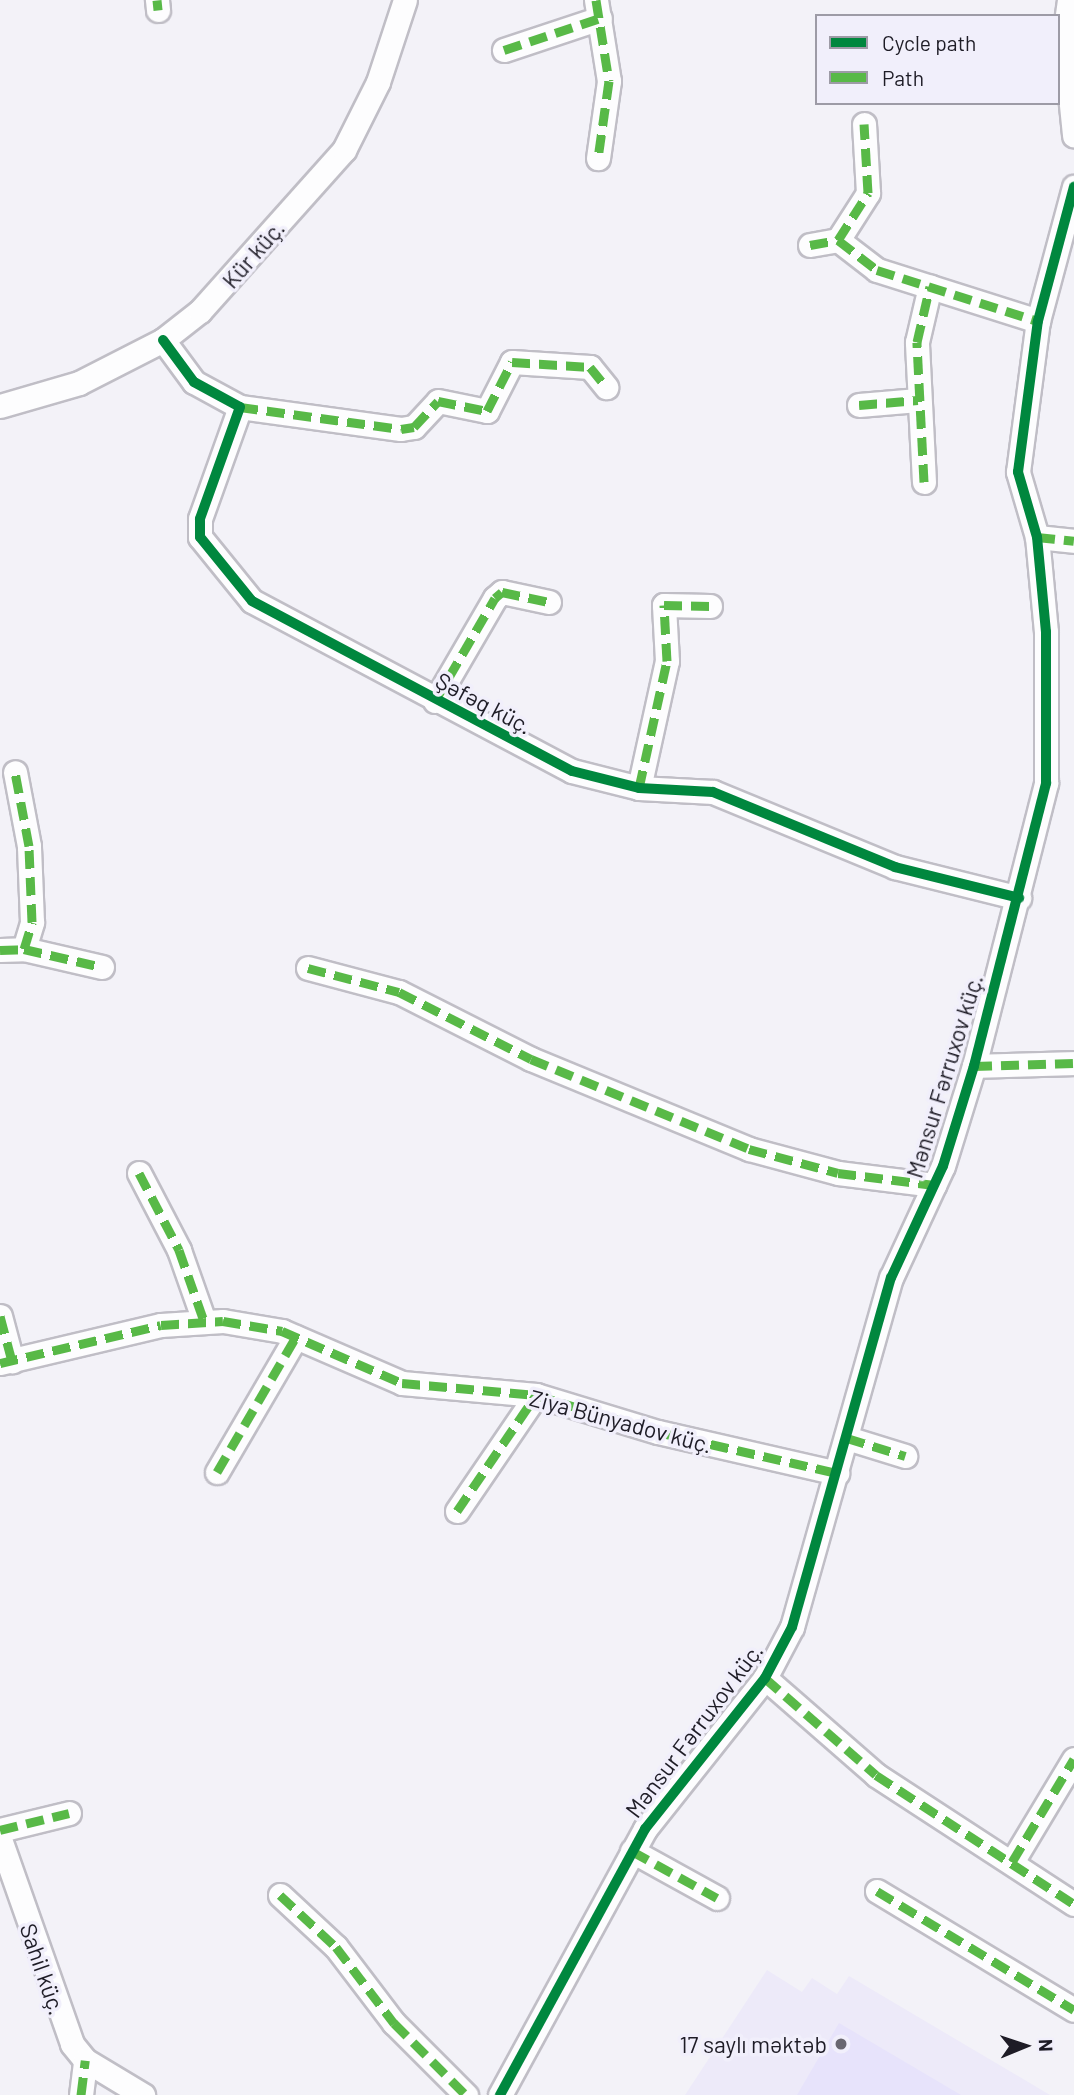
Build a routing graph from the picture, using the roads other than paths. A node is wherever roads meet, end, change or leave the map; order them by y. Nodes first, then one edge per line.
1 (405, 0) edge
2 (1069, 0) edge
3 (598, 9) edge
4 (504, 50) dead end
5 (864, 124) dead end
6 (1074, 135) edge
7 (598, 158) dead end
8 (1074, 187) edge
9 (838, 240) junction
10 (810, 245) dead end
11 (930, 286) junction
12 (1038, 321) junction
13 (163, 340) junction
14 (606, 387) dead end
15 (918, 400) junction
16 (0, 405) edge
17 (859, 405) dead end
18 (240, 407) junction
19 (924, 482) dead end
20 (1037, 537) junction
21 (1074, 541) edge
22 (549, 602) dead end
23 (710, 606) dead end
24 (435, 701) junction
25 (15, 772) dead end
26 (639, 788) junction
27 (1019, 898) junction
28 (24, 948) junction
29 (0, 950) edge
30 (102, 967) dead end
31 (308, 968) dead end
32 (1074, 1063) edge
33 (974, 1066) junction
34 (139, 1173) dead end
35 (934, 1185) junction
36 (0, 1316) edge
37 (204, 1321) junction
38 (296, 1337) junction
39 (6, 1362) edge
40 (536, 1395) junction
41 (847, 1438) junction
42 (905, 1456) dead end
43 (217, 1472) dead end
44 (837, 1473) junction
45 (457, 1511) dead end
46 (765, 1678) junction
47 (1074, 1759) edge
48 (69, 1813) dead end
49 (0, 1830) edge
50 (632, 1851) junction
51 (2, 1852) edge
52 (1012, 1862) junction
53 (877, 1891) dead end
54 (280, 1895) dead end
55 (717, 1898) dead end
56 (1074, 1904) edge
57 (1074, 2010) edge
58 (85, 2060) junction
59 (81, 2095) edge
60 (143, 2095) edge
61 (466, 2095) edge
62 (500, 2095) edge

1 - 13 street, Kür küç.
2 - 6 street
3 - 4 street
3 - 7 street
5 - 9 street
8 - 12 street, Mənsur Fərruxov küç.
9 - 10 street
9 - 11 street
11 - 12 street
11 - 15 street
12 - 20 street, Mənsur Fərruxov küç.
13 - 16 street, Kür küç.
13 - 18 street
14 - 18 street
15 - 17 street
15 - 19 street
18 - 24 street, Şəfəq küç.
20 - 21 street
20 - 27 street, Mənsur Fərruxov küç.
22 - 24 street
23 - 26 street
24 - 26 street, Şəfəq küç.
25 - 28 street
26 - 27 street, Şəfəq küç.
27 - 33 street, Mənsur Fərruxov küç.
28 - 29 street
28 - 30 street
31 - 35 street
32 - 33 street
33 - 35 street, Mənsur Fərruxov küç.
34 - 37 street
35 - 41 street, Mənsur Fərruxov küç.
36 - 39 street
37 - 38 street, Ziya Bünyadov küç.
37 - 39 street, Ziya Bünyadov küç.
38 - 40 street, Ziya Bünyadov küç.
38 - 43 street
40 - 44 street, Ziya Bünyadov küç.
40 - 45 street
41 - 42 street
41 - 44 street, Mənsur Fərruxov küç.
44 - 46 street, Mənsur Fərruxov küç.
46 - 50 street, Mənsur Fərruxov küç.
46 - 52 street
47 - 52 street
48 - 49 street
50 - 55 street
50 - 62 street, Mənsur Fərruxov küç.
51 - 58 street, Sahil küç.
52 - 56 street
53 - 57 street
54 - 61 street
58 - 59 street
58 - 60 street

